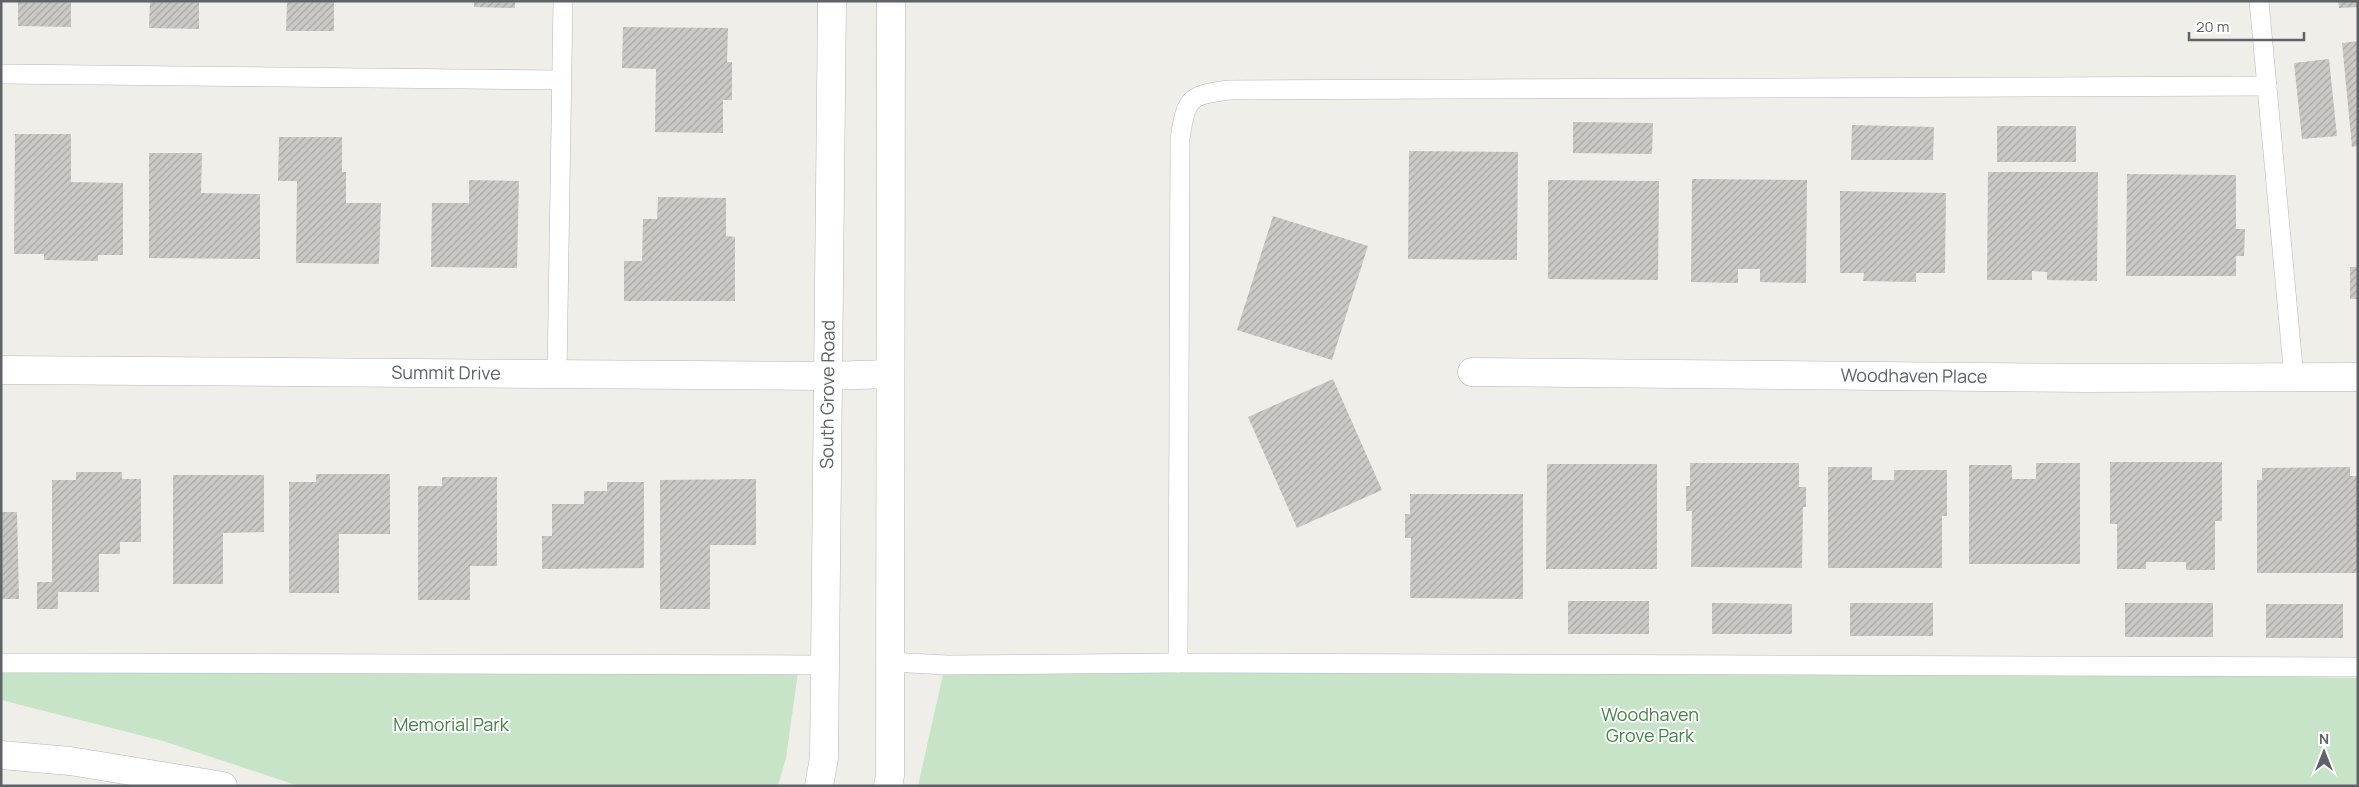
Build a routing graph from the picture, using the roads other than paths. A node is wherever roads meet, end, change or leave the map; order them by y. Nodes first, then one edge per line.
1 (563, 1) edge
2 (832, 1) edge
3 (891, 1) edge
4 (2259, 1) edge
5 (1, 74) edge
6 (560, 80) junction
7 (2267, 86) junction
8 (1, 370) edge
9 (1472, 372) dead end
10 (557, 374) junction
11 (890, 374) junction
12 (828, 376) junction
13 (2358, 377) edge
14 (2294, 378) junction
15 (890, 662) junction
16 (1, 663) edge
17 (1178, 663) junction
18 (824, 665) junction
19 (2358, 667) edge
20 (1, 755) edge
21 (223, 786) edge
22 (819, 786) edge
23 (888, 786) edge

1 - 6 lane
2 - 12 main road, South Grove Road
3 - 11 main road
4 - 7 lane
5 - 6 lane
6 - 10 lane
7 - 14 lane
7 - 17 lane
8 - 10 main road, Summit Drive
9 - 14 main road, Woodhaven Place
10 - 12 main road, Summit Drive
11 - 12 main road, Summit Drive
11 - 15 main road
12 - 18 main road, South Grove Road
13 - 14 main road, Woodhaven Place
15 - 17 lane
15 - 23 main road
16 - 18 lane
17 - 19 lane
18 - 22 main road, South Grove Road
20 - 21 main road

